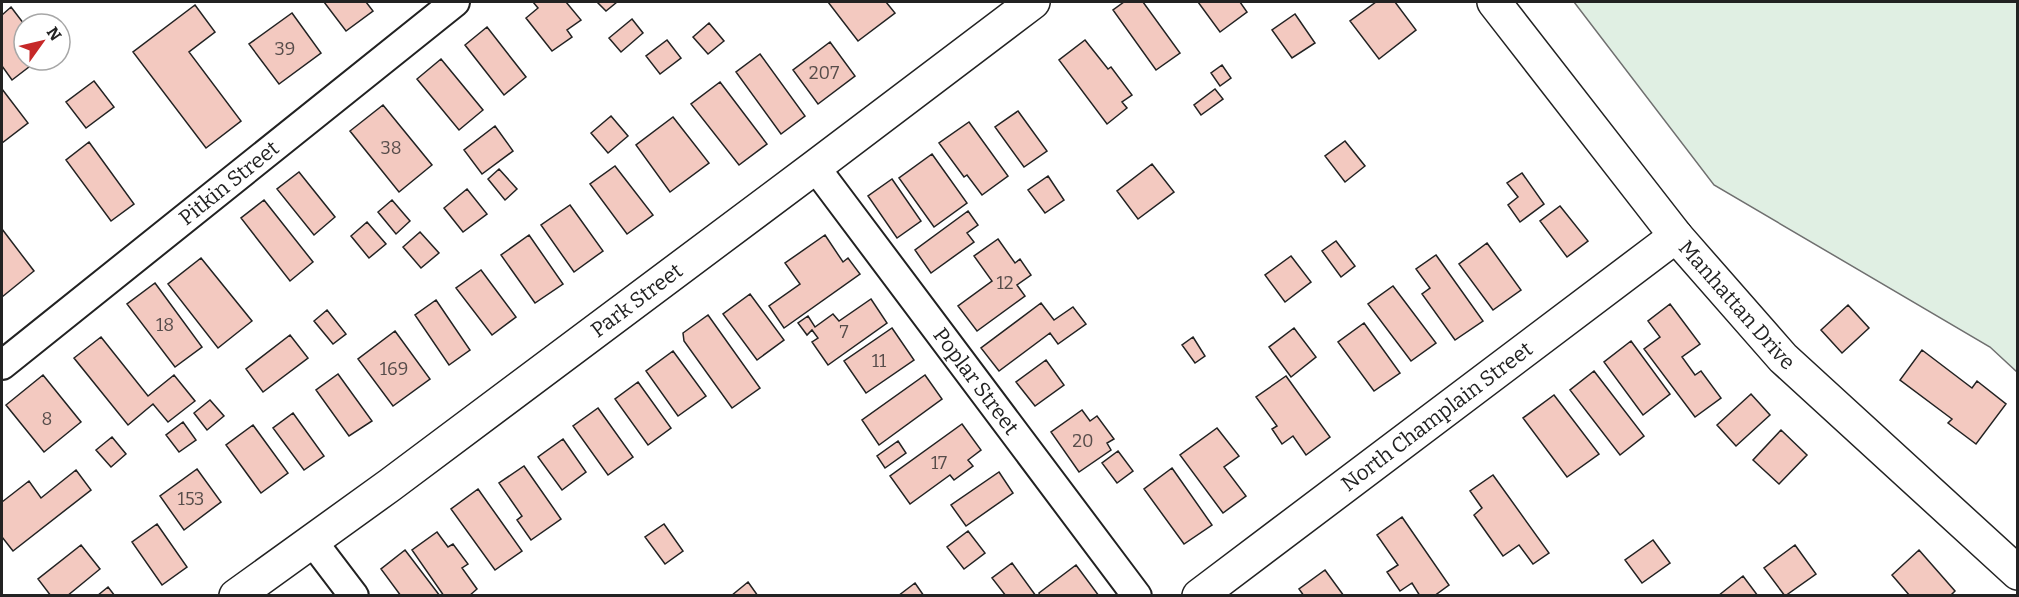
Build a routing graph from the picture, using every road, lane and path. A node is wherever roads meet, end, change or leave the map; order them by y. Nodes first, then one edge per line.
1 (455, 2) edge
2 (1033, 2) edge
3 (1494, 2) edge
4 (815, 167) junction
5 (1676, 236) junction
6 (2, 365) edge
7 (313, 542) junction
8 (2018, 573) edge
9 (236, 596) edge
10 (354, 596) edge
11 (1137, 596) edge
12 (1199, 596) edge

1 - 6 street, Pitkin Street
2 - 4 main road, Park Street
3 - 5 main road, Manhattan Drive
4 - 7 main road, Park Street
4 - 11 street, Poplar Street
5 - 8 main road, Manhattan Drive
5 - 12 main road, North Champlain Street
7 - 9 main road, Park Street
7 - 10 street

